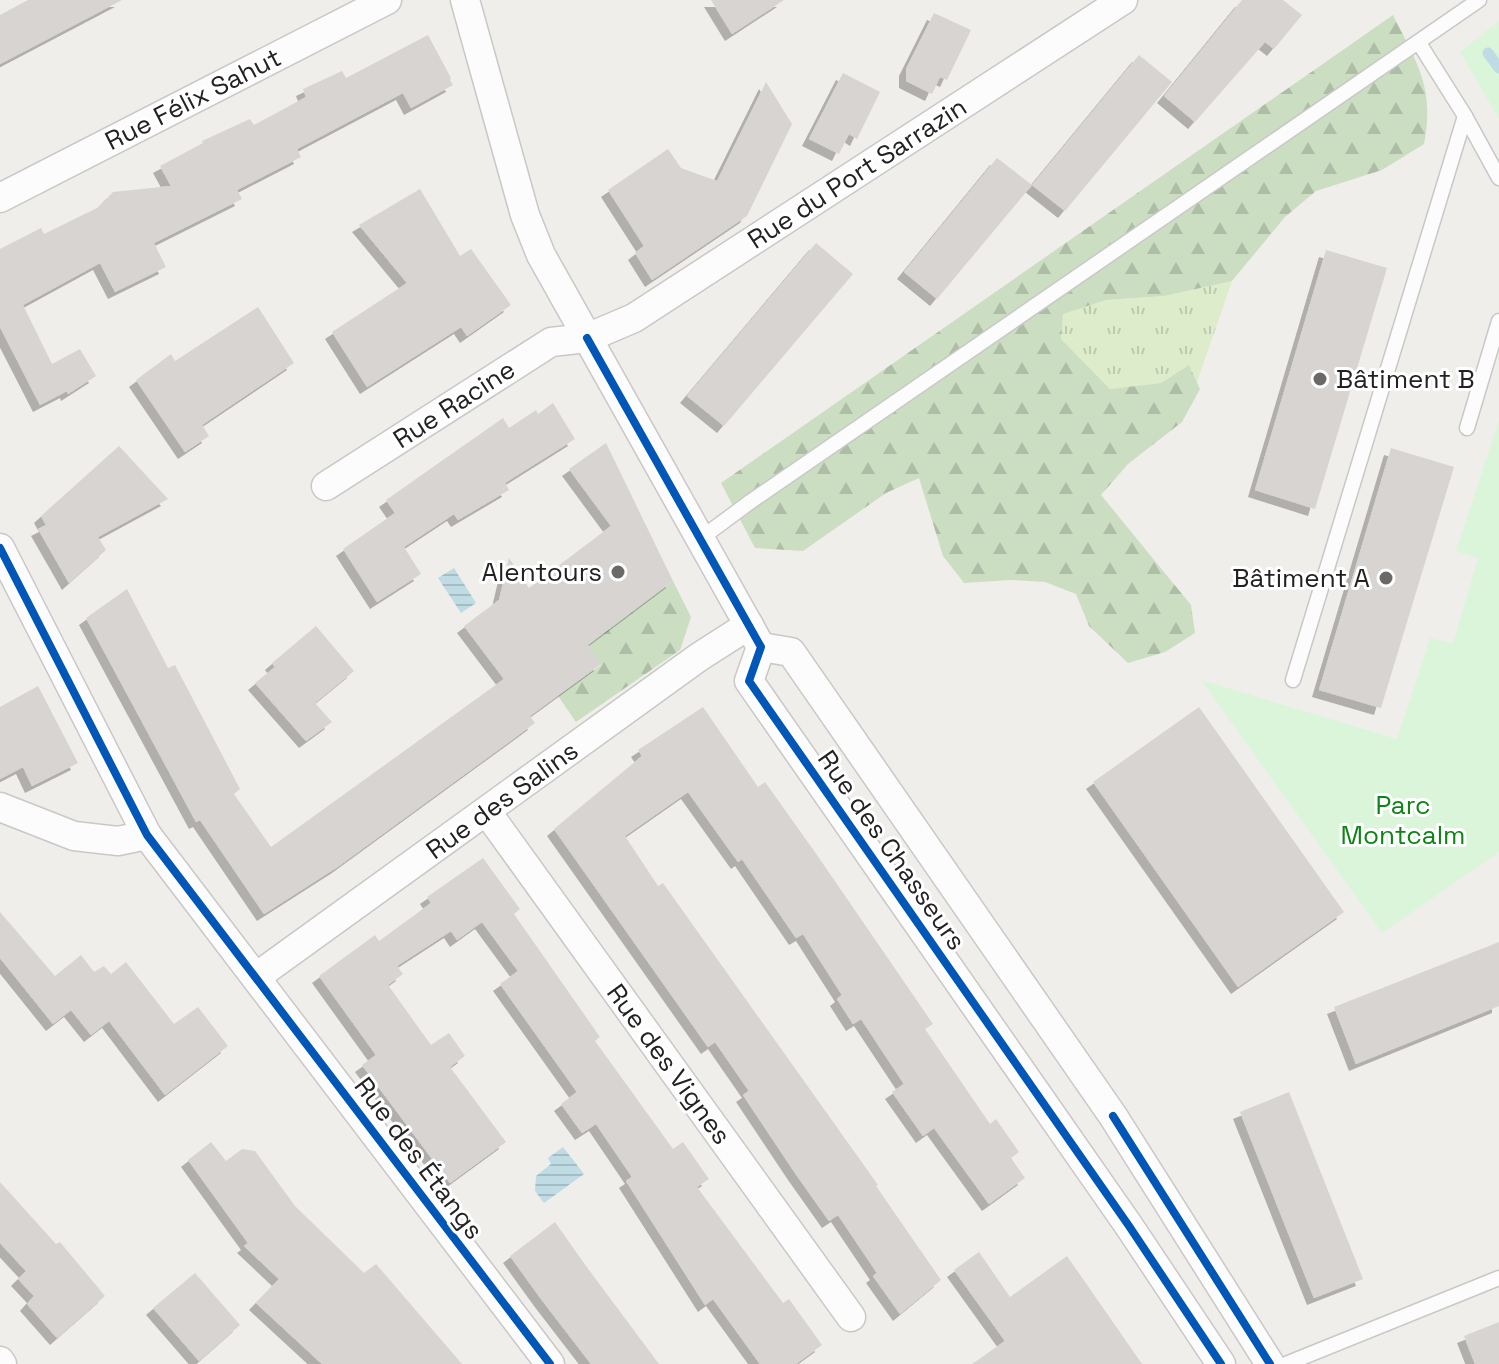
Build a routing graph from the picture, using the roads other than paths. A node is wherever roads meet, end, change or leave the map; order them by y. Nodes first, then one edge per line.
1 (387, 0) edge
2 (465, 0) edge
3 (1123, 0) edge
4 (1479, 0) edge
5 (1419, 43) junction
6 (1465, 116) junction
7 (1499, 178) edge
8 (0, 198) edge
9 (1499, 321) edge
10 (587, 338) junction
11 (1467, 428) dead end
12 (326, 486) dead end
13 (700, 539) junction
14 (0, 548) edge
15 (755, 636) junction
16 (1293, 680) dead end
17 (0, 807) edge
18 (487, 812) junction
19 (147, 835) junction
20 (256, 977) junction
21 (1499, 1278) edge
22 (851, 1317) dead end
23 (550, 1364) edge
24 (1221, 1364) edge
25 (1270, 1364) edge
26 (1286, 1364) edge

1 - 8 street, Rue Félix Sahut
2 - 10 street
3 - 10 street, Rue du Port Sarrazin
4 - 5 lane
5 - 6 lane
5 - 13 lane
6 - 7 lane
6 - 16 lane
9 - 11 lane
10 - 12 street, Rue Racine
10 - 13 street
13 - 15 street
14 - 19 street, Rue des Étangs
15 - 18 street, Rue des Salins
15 - 24 street, Rue des Chasseurs
15 - 25 street, Rue des Chasseurs
17 - 19 street
18 - 20 street, Rue des Salins
18 - 22 street, Rue des Vignes
19 - 20 street, Rue des Étangs
20 - 23 street, Rue des Étangs
21 - 26 lane

